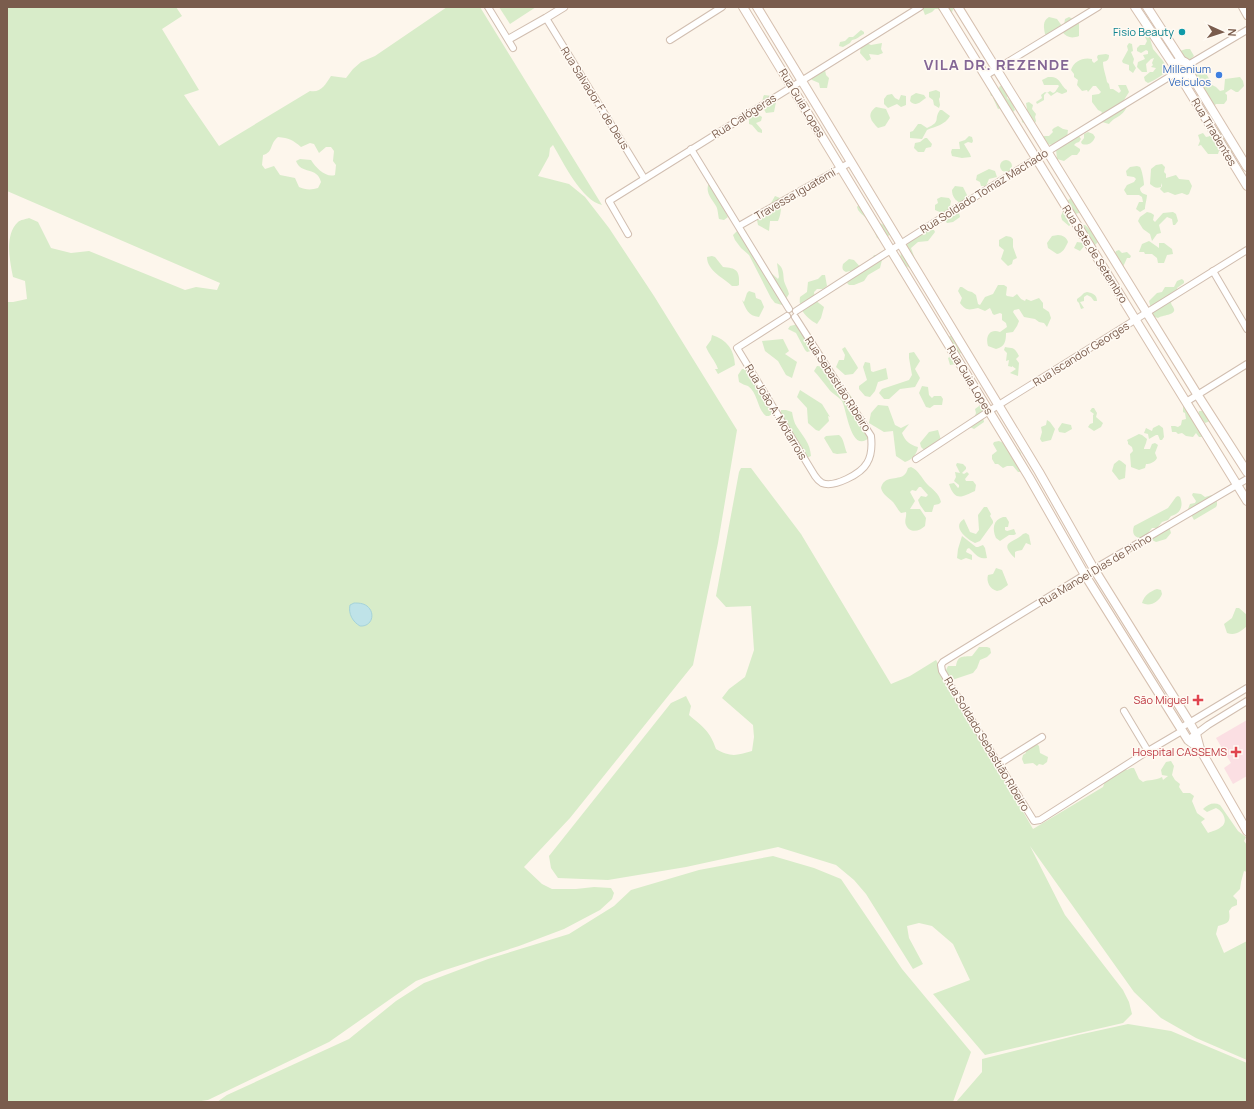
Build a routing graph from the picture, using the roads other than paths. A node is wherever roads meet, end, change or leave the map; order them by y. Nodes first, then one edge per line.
1 (488, 7) edge
2 (564, 7) edge
3 (722, 7) edge
4 (743, 7) edge
5 (757, 7) edge
6 (920, 7) edge
7 (942, 7) edge
8 (958, 7) edge
9 (1098, 7) edge
10 (1135, 7) edge
11 (1147, 7) edge
12 (1242, 7) edge
13 (1247, 16) edge
14 (546, 18) junction
15 (1247, 30) edge
16 (509, 39) junction
17 (670, 40) dead end
18 (513, 48) dead end
19 (1186, 66) junction
20 (997, 69) junction
21 (1176, 73) junction
22 (985, 76) junction
23 (801, 80) junction
24 (792, 86) junction
25 (691, 149) junction
26 (1047, 151) junction
27 (1036, 158) junction
28 (851, 162) junction
29 (840, 167) junction
30 (1247, 167) edge
31 (644, 178) junction
32 (1247, 186) edge
33 (739, 226) junction
34 (628, 234) dead end
35 (900, 244) junction
36 (891, 249) junction
37 (1247, 250) edge
38 (1213, 271) junction
39 (789, 309) junction
40 (1147, 312) junction
41 (796, 314) junction
42 (787, 316) junction
43 (1136, 320) junction
44 (1247, 329) edge
45 (1247, 364) edge
46 (1197, 394) junction
47 (1186, 402) junction
48 (999, 405) junction
49 (989, 411) junction
50 (916, 459) dead end
51 (1247, 472) edge
52 (815, 476) joint
53 (1247, 480) edge
54 (1238, 486) junction
55 (1247, 501) edge
56 (1094, 569) junction
57 (1085, 575) junction
58 (1148, 656) junction
59 (943, 662) joint
60 (1139, 662) junction
61 (1247, 688) edge
62 (1247, 701) edge
63 (1124, 712) dead end
64 (1189, 723) junction
65 (1181, 729) junction
66 (1196, 734) junction
67 (1042, 737) dead end
68 (1188, 740) junction
69 (1200, 749) junction
70 (1148, 752) junction
71 (999, 764) junction
72 (1247, 831) edge

1 - 16 street
2 - 14 street
3 - 17 street
4 - 24 main road, Rua Guia Lopes
5 - 23 main road, Rua Guia Lopes
6 - 23 street, Rua Calógeras
7 - 22 main road, Rua Sete de Setembro
8 - 20 main road, Rua Sete de Setembro
9 - 20 street
10 - 21 main road, Rua Tiradentes
11 - 19 main road, Rua Tiradentes
12 - 13 street
14 - 16 street
14 - 31 street, Rua Salvador F. de Deus
15 - 19 street
16 - 18 street
19 - 21 main road
19 - 21 main road
19 - 30 main road, Rua Tiradentes
20 - 22 street
20 - 26 main road, Rua Sete de Setembro
21 - 26 street, Rua Soldado Tomaz Machado
21 - 32 main road, Rua Tiradentes
22 - 27 main road, Rua Sete de Setembro
23 - 24 street, Rua Calógeras
23 - 28 main road, Rua Guia Lopes
24 - 25 street, Rua Calógeras
24 - 29 main road, Rua Guia Lopes
25 - 31 street, Rua Calógeras
25 - 33 street
26 - 27 street, Rua Soldado Tomaz Machado
26 - 40 main road, Rua Sete de Setembro
27 - 35 street, Rua Soldado Tomaz Machado
27 - 43 main road, Rua Sete de Setembro
28 - 29 street, Travessa Iguatemi
28 - 35 main road, Rua Guia Lopes
29 - 33 street, Travessa Iguatemi
29 - 36 main road, Rua Guia Lopes
31 - 34 street, Rua Calógeras
33 - 39 street
35 - 36 street, Rua Soldado Tomaz Machado
35 - 48 main road, Rua Guia Lopes
36 - 41 street, Rua Soldado Tomaz Machado
36 - 49 main road, Rua Guia Lopes
37 - 38 street, Rua Iscandor Georges
38 - 40 street, Rua Iscandor Georges
38 - 44 street
39 - 41 street
39 - 42 street
40 - 43 street, Rua Iscandor Georges
40 - 46 main road, Rua Sete de Setembro
41 - 42 street
41 - 52 street, Rua Sebastião Ribeiro
42 - 52 street, Rua João A. Motarrois
43 - 47 main road, Rua Sete de Setembro
43 - 48 street, Rua Iscandor Georges
45 - 46 street
46 - 47 street
46 - 51 main road, Rua Sete de Setembro
47 - 54 main road, Rua Sete de Setembro
48 - 49 street, Rua Iscandor Georges
48 - 56 main road, Rua Guia Lopes
49 - 50 street, Rua Iscandor Georges
49 - 57 main road, Rua Guia Lopes
53 - 54 street, Rua Manoel Dias de Pinho
54 - 55 main road, Rua Sete de Setembro
54 - 56 street, Rua Manoel Dias de Pinho
56 - 57 street, Rua Manoel Dias de Pinho
56 - 58 main road, Rua Guia Lopes
57 - 59 street, Rua Manoel Dias de Pinho
57 - 60 main road, Rua Guia Lopes
58 - 60 main road
58 - 64 main road, Rua Guia Lopes
59 - 71 street, Rua Soldado Sebastião Ribeiro
60 - 65 main road, Rua Guia Lopes
61 - 64 street
62 - 66 street
63 - 70 street
64 - 65 street
64 - 66 main road, Rua Guia Lopes
65 - 68 main road, Rua Guia Lopes
65 - 70 street
66 - 68 street
66 - 69 main road, Rua Guia Lopes
67 - 71 street
68 - 69 main road, Rua Guia Lopes
69 - 72 main road, Rua Guia Lopes
70 - 71 street, Rua Soldado Sebastião Ribeiro

